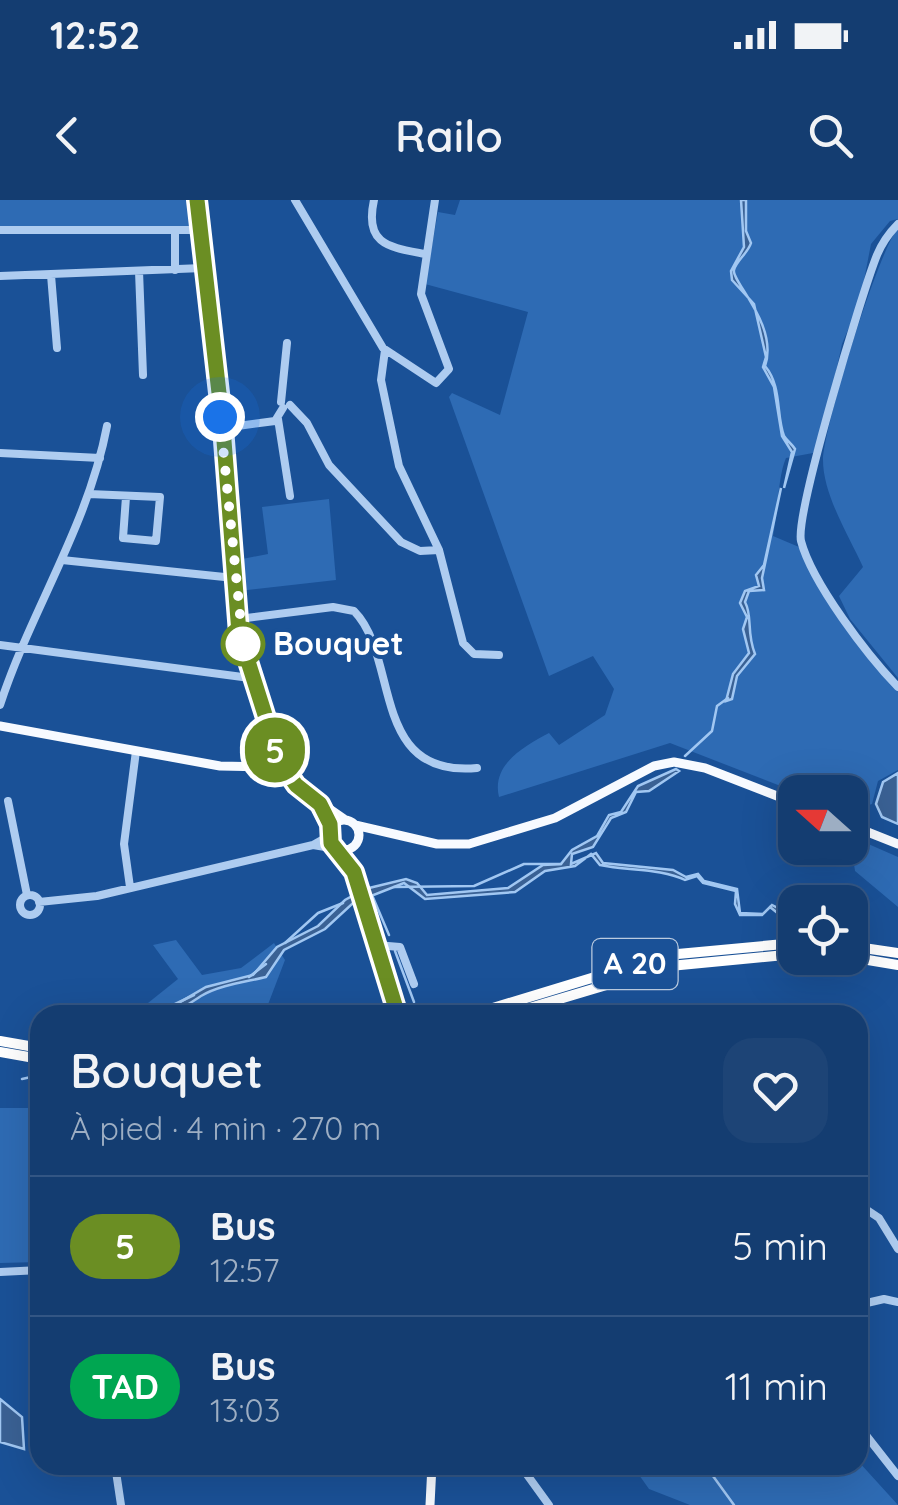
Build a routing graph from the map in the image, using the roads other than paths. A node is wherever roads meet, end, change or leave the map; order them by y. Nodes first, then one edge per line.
1 (197, 200) edge
2 (295, 200) edge
3 (374, 200) edge
4 (436, 200) edge
5 (898, 224) edge
6 (0, 230) edge
7 (175, 230) junction
8 (200, 230) junction
9 (425, 254) junction
10 (203, 268) junction
11 (175, 270) junction
12 (139, 271) junction
13 (0, 276) edge
14 (51, 276) junction
15 (287, 343) dead end
16 (57, 348) dead end
17 (385, 350) junction
18 (393, 358) junction
19 (381, 371) junction
20 (143, 375) dead end
21 (286, 404) junction
22 (274, 420) junction
23 (107, 426) dead end
24 (225, 428) junction
25 (0, 453) edge
26 (100, 458) junction
27 (89, 494) junction
28 (290, 496) dead end
29 (126, 497) junction
30 (438, 550) junction
31 (62, 560) junction
32 (229, 573) junction
33 (238, 616) junction
34 (0, 645) edge
35 (20, 650) junction
36 (246, 651) junction
37 (499, 655) dead end
38 (244, 665) junction
39 (231, 676) junction
40 (250, 678) junction
41 (898, 687) edge
42 (258, 700) junction
43 (0, 705) edge
44 (0, 726) edge
45 (136, 751) junction
46 (274, 765) junction
47 (220, 766) junction
48 (478, 768) dead end
49 (272, 779) junction
50 (292, 784) junction
51 (778, 796) edge
52 (8, 800) dead end
53 (320, 804) junction
54 (350, 823) junction
55 (384, 830) junction
56 (330, 832) junction
57 (868, 832) edge
58 (356, 843) junction
59 (898, 844) edge
60 (313, 846) junction
61 (338, 849) junction
62 (354, 872) junction
63 (130, 888) junction
64 (28, 895) junction
65 (39, 902) junction
66 (376, 945) junction
67 (778, 945) edge
68 (868, 948) edge
69 (898, 952) edge
70 (778, 956) edge
71 (868, 960) edge
72 (898, 965) edge
73 (414, 984) dead end
74 (395, 1005) edge
75 (503, 1005) edge
76 (539, 1005) edge
77 (0, 1041) edge
78 (30, 1046) edge
79 (0, 1052) edge
80 (30, 1057) edge
81 (868, 1211) edge
82 (898, 1249) edge
83 (30, 1270) edge
84 (0, 1272) edge
85 (898, 1302) edge
86 (868, 1303) edge
87 (868, 1438) edge
88 (116, 1475) edge
89 (432, 1475) edge
90 (527, 1475) edge
91 (898, 1476) edge
92 (121, 1505) edge
93 (430, 1505) edge
94 (549, 1505) edge

1 - 8 main road
2 - 17 street
3 - 9 street
4 - 9 street
5 - 41 street
6 - 7 street
7 - 8 street
7 - 11 street
8 - 10 main road
9 - 18 street
10 - 11 street
10 - 24 main road
11 - 12 street
12 - 14 street
12 - 20 street
13 - 14 street
14 - 16 street
15 - 21 street
17 - 18 street
17 - 19 street
18 - 19 street
19 - 30 street
21 - 22 street
21 - 30 street
22 - 24 street
22 - 28 street
23 - 26 street
24 - 32 main road
25 - 26 street
26 - 27 street
27 - 29 street
27 - 31 street
29 - 29 street
30 - 37 street
31 - 32 street
31 - 35 street
32 - 33 main road
33 - 36 main road
33 - 48 street
34 - 35 street
35 - 39 street
35 - 43 street
36 - 38 main road
36 - 42 main road
38 - 39 street
38 - 40 main road
39 - 40 street
40 - 42 main road
42 - 46 main road
44 - 45 main road
45 - 47 main road
45 - 63 street
46 - 47 main road
46 - 49 main road
46 - 49 main road
46 - 50 main road
47 - 49 main road
49 - 50 main road
50 - 53 main road
51 - 55 main road
52 - 64 street
53 - 54 main road
53 - 56 main road
54 - 55 main road
54 - 56 main road
54 - 58 main road
55 - 58 main road
56 - 60 street
56 - 61 main road
57 - 59 main road
58 - 61 main road
58 - 62 main road
60 - 61 street
60 - 63 street
61 - 62 main road
62 - 66 main road
63 - 65 street
64 - 65 street
64 - 65 street
66 - 73 street
66 - 74 main road
67 - 75 highway, A 20
68 - 69 highway
70 - 76 highway, A 20
71 - 72 highway
77 - 78 highway
79 - 80 highway
81 - 82 street
83 - 84 street
85 - 86 street
87 - 91 street
88 - 92 street
89 - 93 main road
90 - 94 street

